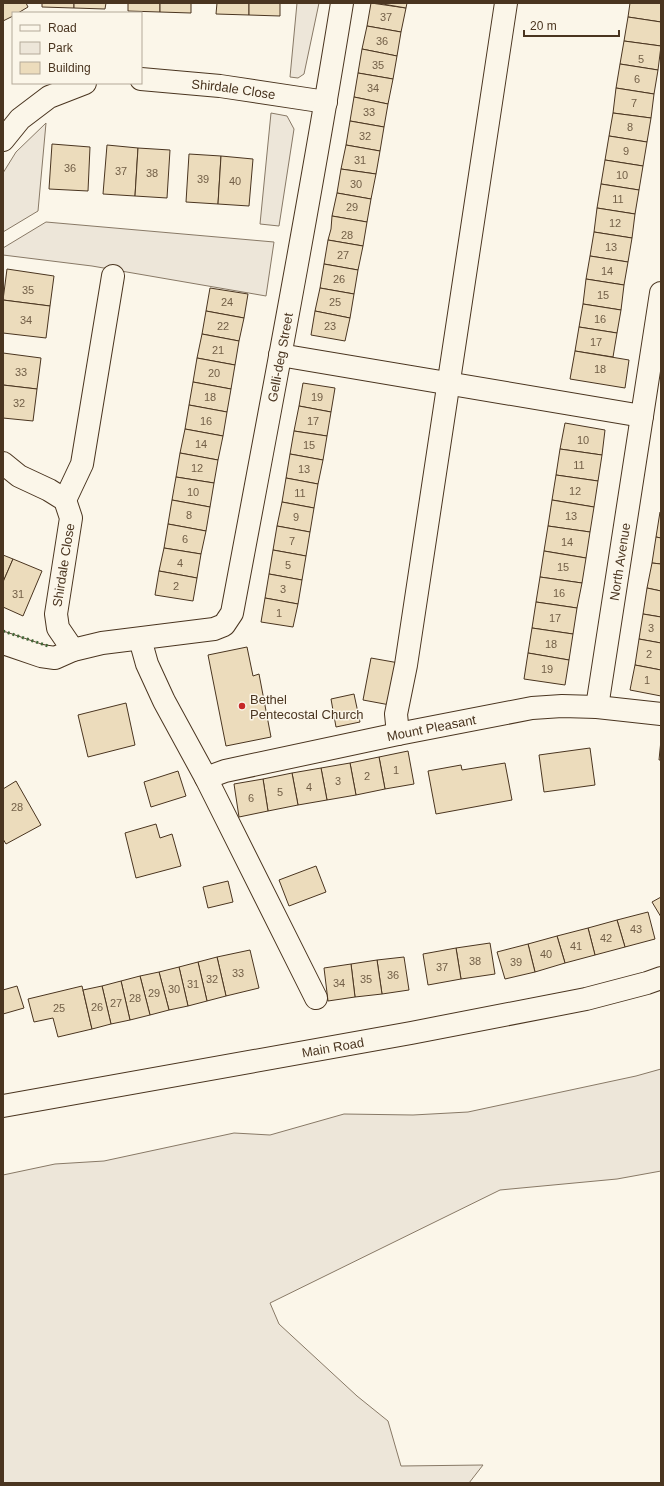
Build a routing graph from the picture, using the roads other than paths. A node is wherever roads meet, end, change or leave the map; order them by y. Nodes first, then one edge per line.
1 (342, 3) edge
2 (506, 3) edge
3 (142, 79) edge
4 (82, 84) edge
5 (326, 102) junction
6 (3, 140) edge
7 (113, 276) dead end
8 (661, 293) edge
9 (280, 355) junction
10 (448, 384) junction
11 (642, 416) junction
12 (3, 463) edge
13 (65, 500) junction
14 (140, 639) junction
15 (3, 643) edge
16 (73, 650) junction
17 (597, 707) junction
18 (661, 714) edge
19 (398, 734) junction
20 (206, 778) junction
21 (661, 978) edge
22 (316, 998) dead end
23 (3, 1106) edge

1 - 5 street, Gelli-deg Street
2 - 10 street
3 - 5 street, Shirdale Close
4 - 6 street
5 - 9 street, Gelli-deg Street
7 - 13 street
8 - 11 street, North Avenue
9 - 10 street
9 - 14 street, Gelli-deg Street
10 - 11 street
10 - 19 street
11 - 17 street, North Avenue
12 - 13 street
13 - 16 street, Shirdale Close
14 - 16 street, Gelli-deg Street
14 - 20 street
15 - 16 street, Gelli-deg Street
17 - 18 street, Mount Pleasant
17 - 19 street, Mount Pleasant
19 - 20 street, Mount Pleasant
20 - 22 street
21 - 23 street, Main Road

